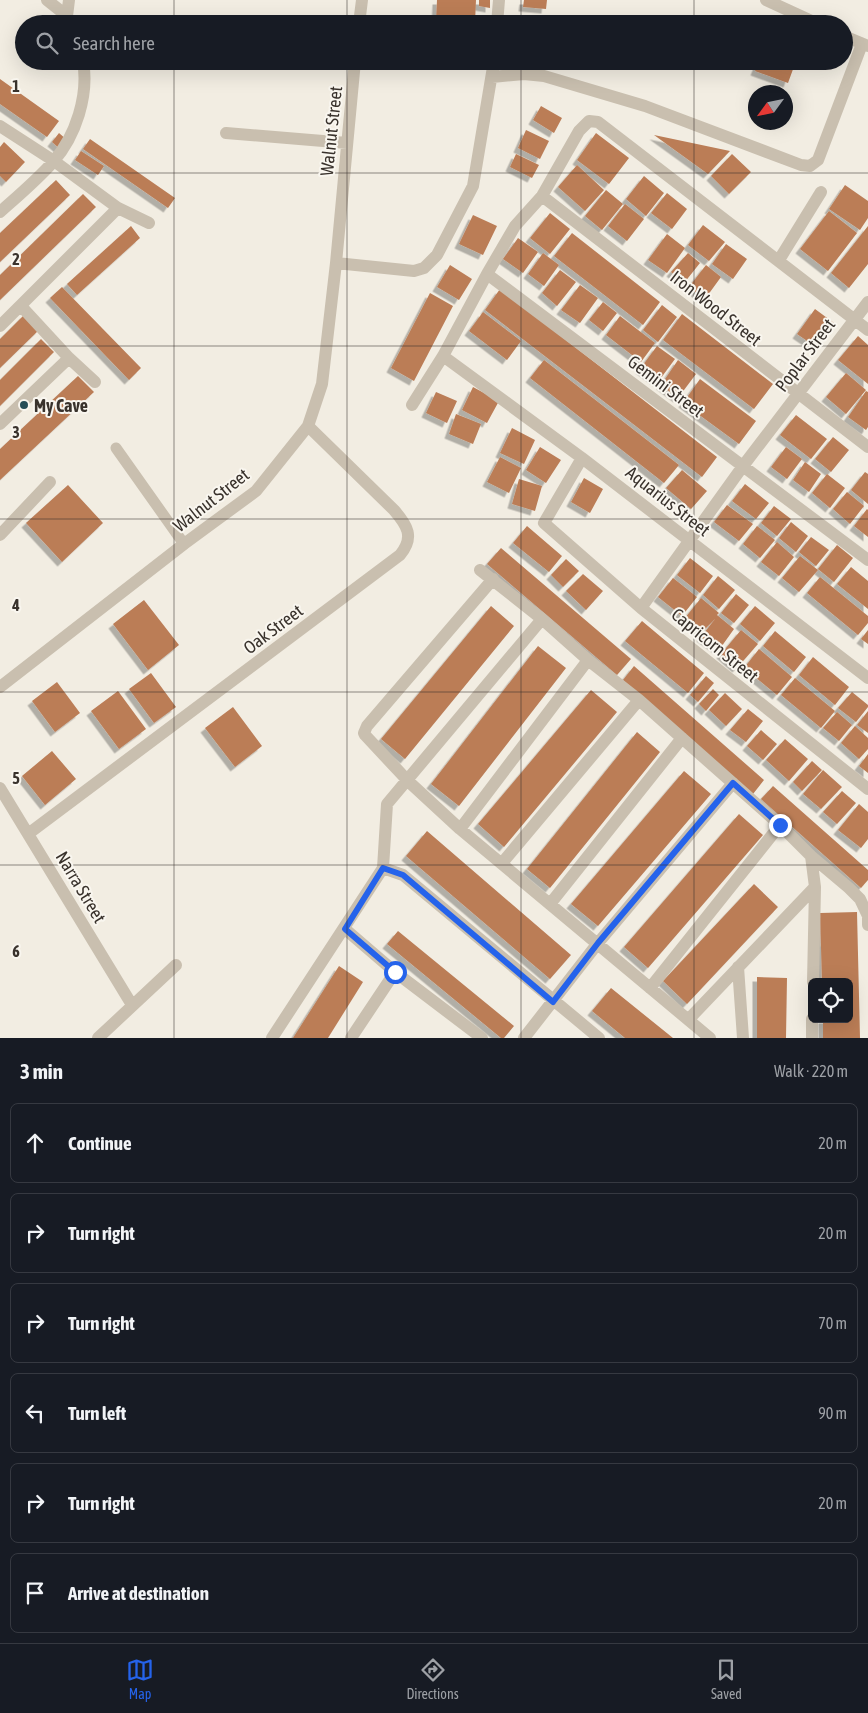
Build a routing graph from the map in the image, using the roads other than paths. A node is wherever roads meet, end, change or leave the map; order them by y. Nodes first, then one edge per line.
1 (46, 0) edge
2 (69, 0) edge
3 (362, 0) edge
4 (499, 0) edge
5 (766, 0) edge
6 (63, 15) edge
7 (69, 15) edge
8 (361, 15) edge
9 (498, 15) edge
10 (798, 15) edge
11 (853, 40) edge
12 (865, 45) edge
13 (85, 70) edge
14 (354, 70) edge
15 (493, 70) edge
16 (492, 76) junction
17 (0, 126) edge
18 (226, 133) dead end
19 (346, 143) junction
20 (54, 160) junction
21 (821, 192) dead end
22 (542, 196) junction
23 (118, 208) junction
24 (0, 212) edge
25 (148, 223) dead end
26 (779, 260) junction
27 (336, 263) junction
28 (487, 274) junction
29 (868, 302) edge
30 (21, 306) junction
31 (854, 319) junction
32 (0, 326) edge
33 (868, 330) edge
34 (443, 356) junction
35 (68, 358) junction
36 (95, 382) dead end
37 (799, 394) junction
38 (412, 405) dead end
39 (0, 424) edge
40 (308, 426) junction
41 (868, 447) edge
42 (116, 448) dead end
43 (582, 458) junction
44 (743, 466) junction
45 (50, 482) dead end
46 (0, 535) edge
47 (690, 540) junction
48 (184, 544) junction
49 (868, 560) edge
50 (480, 570) dead end
51 (493, 579) junction
52 (641, 608) junction
53 (542, 619) junction
54 (588, 660) junction
55 (868, 678) edge
56 (0, 688) edge
57 (640, 700) junction
58 (682, 738) junction
59 (408, 781) junction
60 (733, 783) junction
61 (0, 788) edge
62 (868, 789) edge
63 (780, 825) junction
64 (460, 829) junction
65 (28, 834) junction
66 (811, 856) junction
67 (502, 863) junction
68 (383, 868) junction
69 (815, 887) junction
70 (550, 904) junction
71 (868, 925) edge
72 (345, 929) junction
73 (598, 943) junction
74 (176, 965) dead end
75 (738, 967) junction
76 (395, 972) junction
77 (813, 978) edge
78 (650, 988) junction
79 (553, 1002) junction
80 (132, 1005) junction
81 (689, 1019) junction
82 (812, 1023) edge
83 (98, 1038) edge
84 (272, 1038) edge
85 (351, 1038) edge
86 (482, 1038) edge
87 (524, 1038) edge
88 (599, 1038) edge
89 (710, 1038) edge
90 (743, 1038) edge
91 (812, 1038) edge

1 - 6 street
2 - 7 street
3 - 8 street
4 - 9 street
5 - 10 street
11 - 12 street
12 - 16 street
13 - 20 street
14 - 19 street, Walnut Street
15 - 16 street
16 - 27 street
17 - 20 street
18 - 19 street
19 - 27 street, Walnut Street
20 - 23 street
20 - 24 street
21 - 26 street
22 - 26 street
22 - 28 street
22 - 37 street, Iron Wood Street
23 - 25 street
23 - 30 street
26 - 31 street
27 - 40 street, Walnut Street
28 - 34 street
28 - 44 street, Gemini Street
29 - 31 street, Poplar Street
30 - 32 street
30 - 35 street
31 - 33 street
31 - 37 street, Poplar Street
34 - 38 street
34 - 43 street, Aquarius Street
35 - 36 street
35 - 39 street
37 - 41 street, Iron Wood Street
37 - 44 street, Poplar Street
40 - 48 street, Walnut Street
40 - 65 street, Oak Street
42 - 48 lane
43 - 47 street, Aquarius Street
43 - 52 street, Capricorn Street
44 - 47 street, Poplar Street
44 - 49 street, Gemini Street
45 - 46 street
47 - 52 street, Poplar Street
47 - 55 street, Aquarius Street
48 - 56 street, Walnut Street
50 - 51 street
51 - 53 street
51 - 59 street
52 - 62 street, Capricorn Street
53 - 54 street
53 - 59 street
54 - 57 street
54 - 64 street
57 - 58 street
57 - 67 street
58 - 60 street
58 - 70 street
59 - 64 street
59 - 68 street
60 - 63 street
60 - 73 street
61 - 65 street, Narra Street
63 - 66 street
63 - 78 street
64 - 67 street
65 - 80 street, Narra Street
66 - 69 street
66 - 71 street
67 - 70 street
68 - 72 street
68 - 79 street
69 - 75 street
69 - 77 street
70 - 73 street
72 - 76 street
72 - 84 street
73 - 78 street
73 - 79 street
74 - 80 street
75 - 81 street
75 - 90 street
76 - 85 street
76 - 86 street
78 - 81 street
79 - 87 street
79 - 88 street
80 - 83 street
81 - 89 street
82 - 91 street

